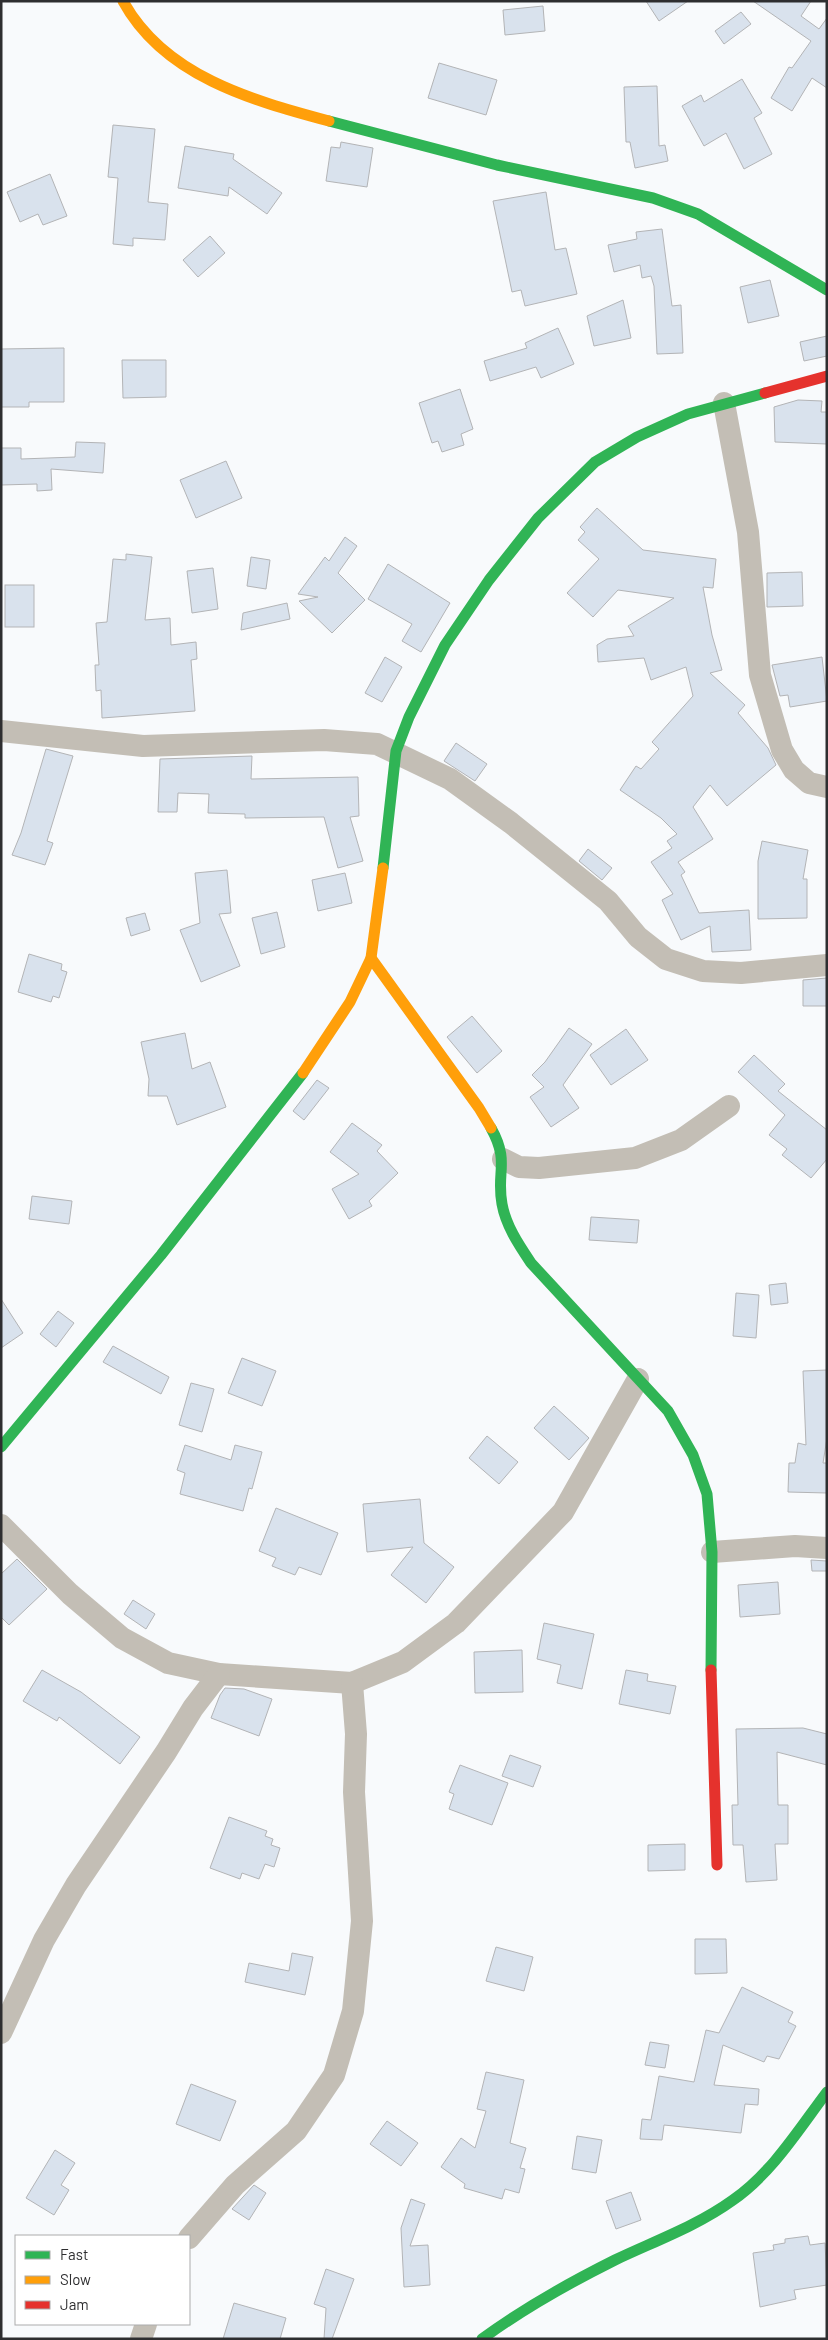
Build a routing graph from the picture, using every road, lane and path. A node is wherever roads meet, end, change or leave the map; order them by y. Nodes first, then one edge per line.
1 (123, 1) edge
2 (827, 290) edge
3 (827, 376) edge
4 (724, 403) junction
5 (1, 731) edge
6 (396, 751) junction
7 (827, 787) edge
8 (371, 958) junction
9 (827, 965) edge
10 (729, 1106) dead end
11 (502, 1159) junction
12 (638, 1380) junction
13 (1, 1447) edge
14 (1, 1525) edge
15 (827, 1548) edge
16 (712, 1552) junction
17 (219, 1674) junction
18 (352, 1684) junction
19 (716, 1866) dead end
20 (1, 2034) edge
21 (827, 2092) edge
22 (190, 2237) edge
23 (146, 2325) edge
24 (142, 2339) edge
25 (482, 2339) edge

1 - 2 street
3 - 4 street
4 - 6 street
4 - 7 street
5 - 6 street
6 - 8 street
6 - 9 street
8 - 11 street
8 - 13 street
10 - 11 street
11 - 12 street
12 - 16 street
12 - 18 street
14 - 17 street
15 - 16 street
16 - 19 street
17 - 18 street
17 - 20 street
18 - 22 street
21 - 25 street
23 - 24 street

